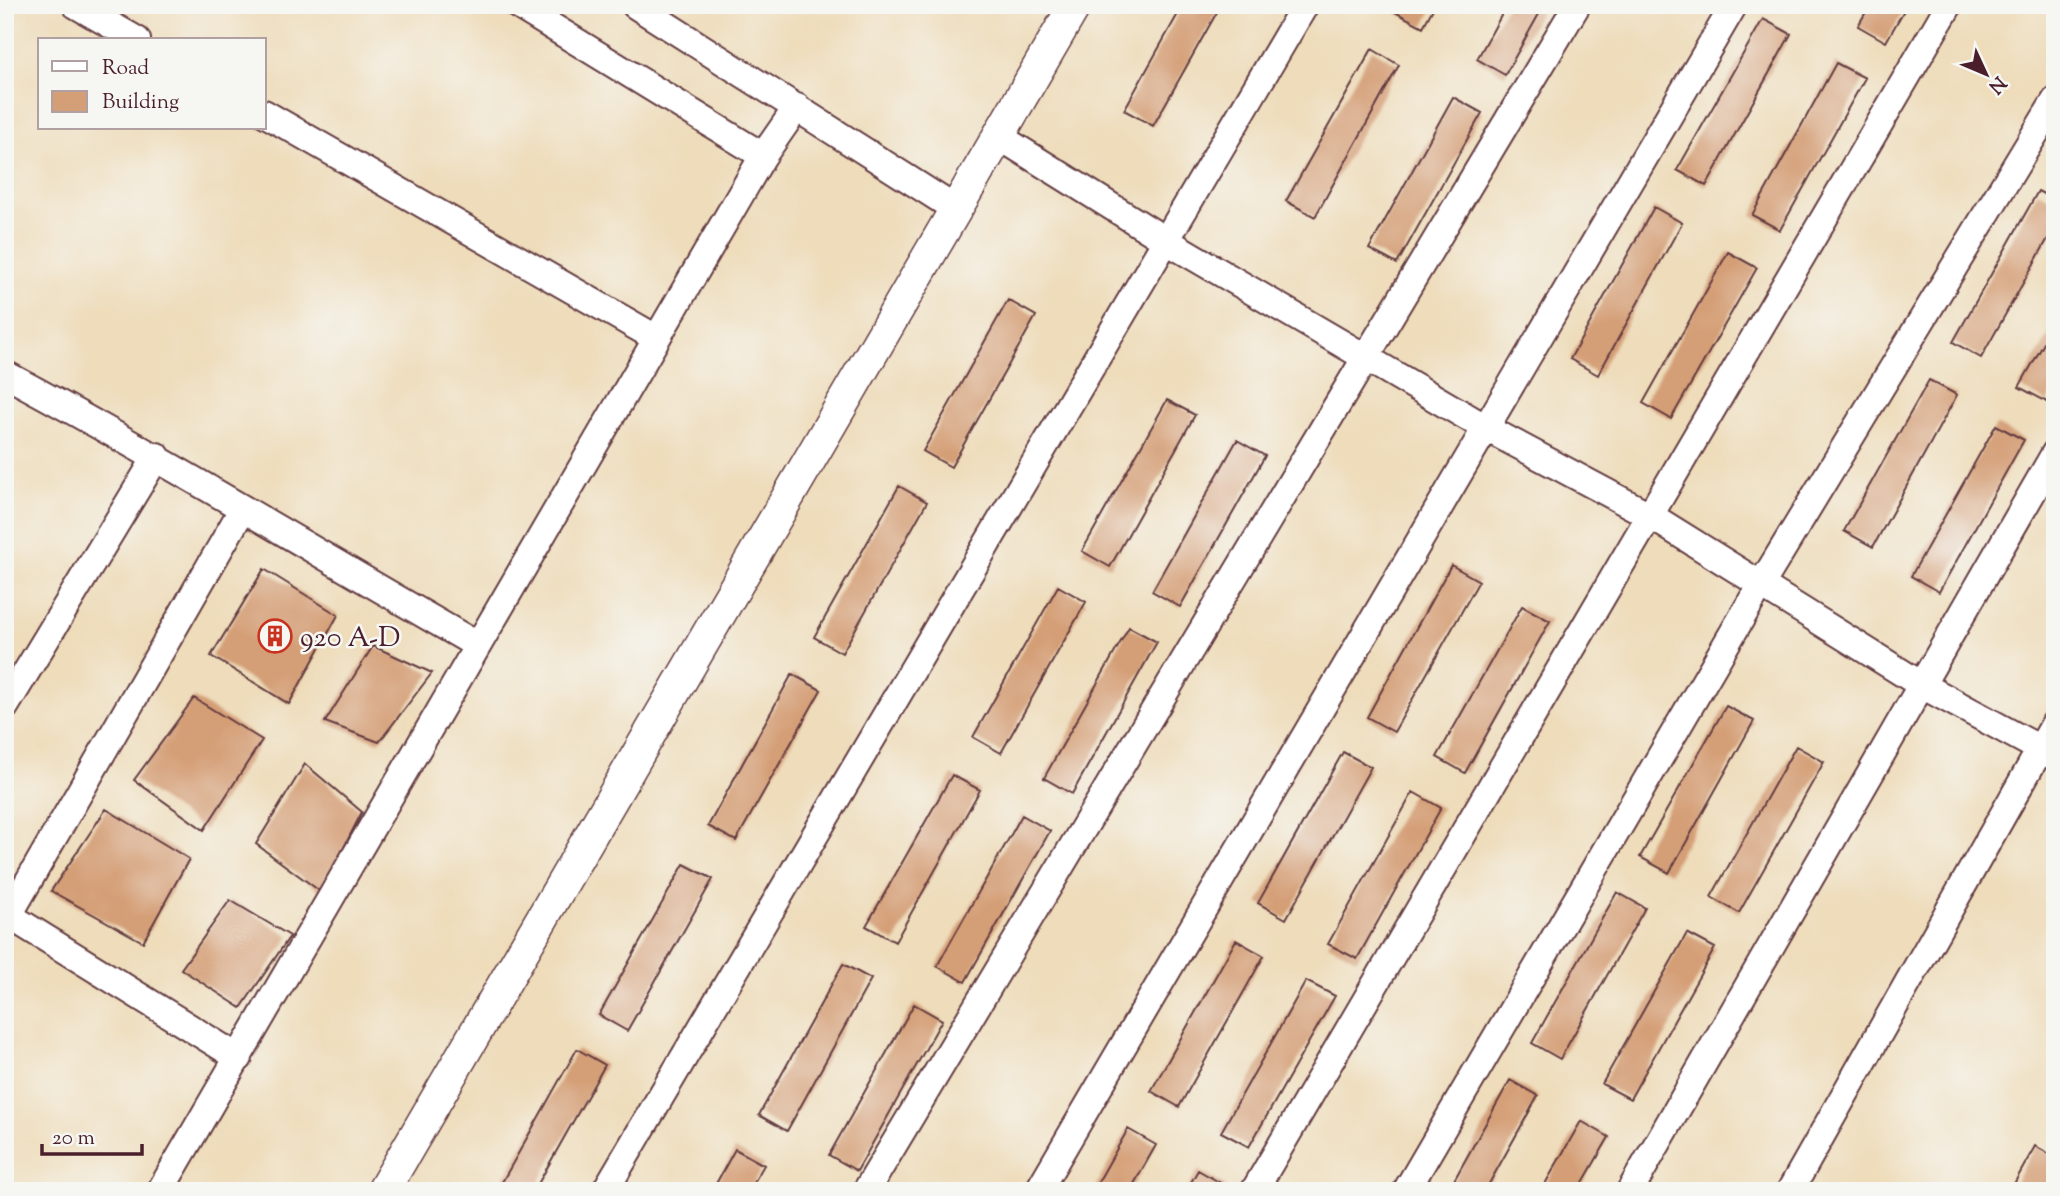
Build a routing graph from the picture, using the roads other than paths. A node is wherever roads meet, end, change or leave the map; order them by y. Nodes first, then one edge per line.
1 (76, 5) edge
2 (517, 5) edge
3 (635, 5) edge
4 (1076, 5) edge
5 (1305, 5) edge
6 (1577, 5) edge
7 (1734, 5) edge
8 (1949, 5) edge
9 (134, 38) edge
10 (2055, 101) edge
11 (797, 107) junction
12 (266, 114) edge
13 (1000, 137) junction
14 (763, 156) junction
15 (957, 210) junction
16 (1165, 240) junction
17 (656, 338) junction
18 (1367, 358) junction
19 (5, 374) edge
20 (1486, 428) junction
21 (2055, 453) edge
22 (156, 456) junction
23 (242, 510) junction
24 (1651, 516) junction
25 (1762, 583) junction
26 (477, 645) junction
27 (1920, 684) junction
28 (5, 706) edge
29 (2055, 723) edge
30 (2047, 753) edge
31 (6, 917) edge
32 (239, 1058) junction
33 (160, 1191) edge
34 (383, 1191) edge
35 (605, 1191) edge
36 (866, 1191) edge
37 (1038, 1191) edge
38 (1254, 1191) edge
39 (1406, 1191) edge
40 (1630, 1191) edge
41 (1790, 1191) edge

1 - 9 street
2 - 14 street
3 - 11 street
4 - 13 street
5 - 16 street
6 - 18 street
7 - 20 street
8 - 24 street
10 - 25 street
11 - 14 street
11 - 15 street
12 - 17 street
13 - 15 street
13 - 16 street
14 - 17 street
15 - 34 street
16 - 18 street
16 - 35 street
17 - 26 street
18 - 20 street
18 - 36 street
19 - 22 street
20 - 24 street
20 - 37 street
21 - 27 street
22 - 23 street
22 - 28 street
23 - 26 street
23 - 31 street
24 - 25 street
24 - 38 street
25 - 27 street
25 - 39 street
26 - 32 street
27 - 30 street
27 - 40 street
29 - 30 street
30 - 41 street
31 - 32 street
32 - 33 street

